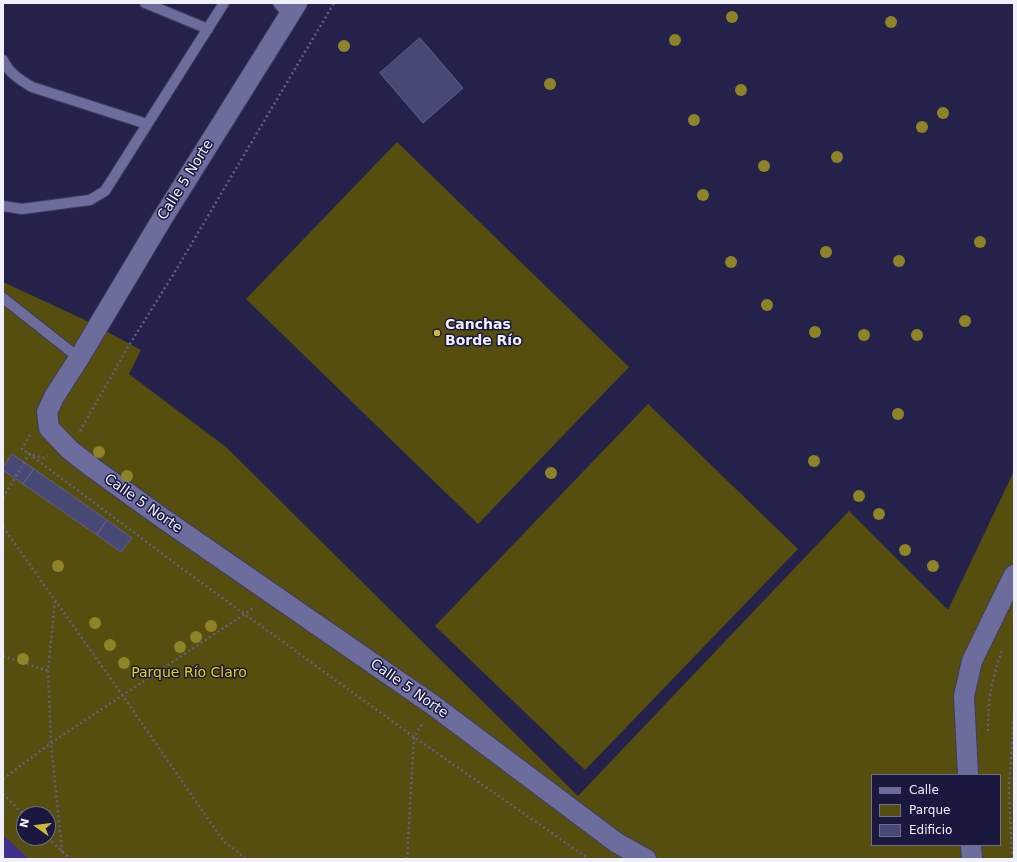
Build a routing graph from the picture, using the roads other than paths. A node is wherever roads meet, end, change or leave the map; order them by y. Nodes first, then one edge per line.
1 (145, 3) edge
2 (224, 3) edge
3 (288, 7) edge
4 (208, 29) junction
5 (3, 60) edge
6 (147, 124) junction
7 (3, 206) edge
8 (3, 298) edge
9 (79, 358) junction
10 (1014, 576) edge
11 (968, 774) edge
12 (971, 846) edge
13 (646, 859) edge
14 (972, 859) edge

1 - 4 lane
2 - 4 lane
3 - 9 street, Calle 5 Norte
4 - 6 lane
5 - 6 lane
6 - 7 lane
8 - 9 lane
9 - 13 street, Calle 5 Norte
10 - 11 street
12 - 14 street

